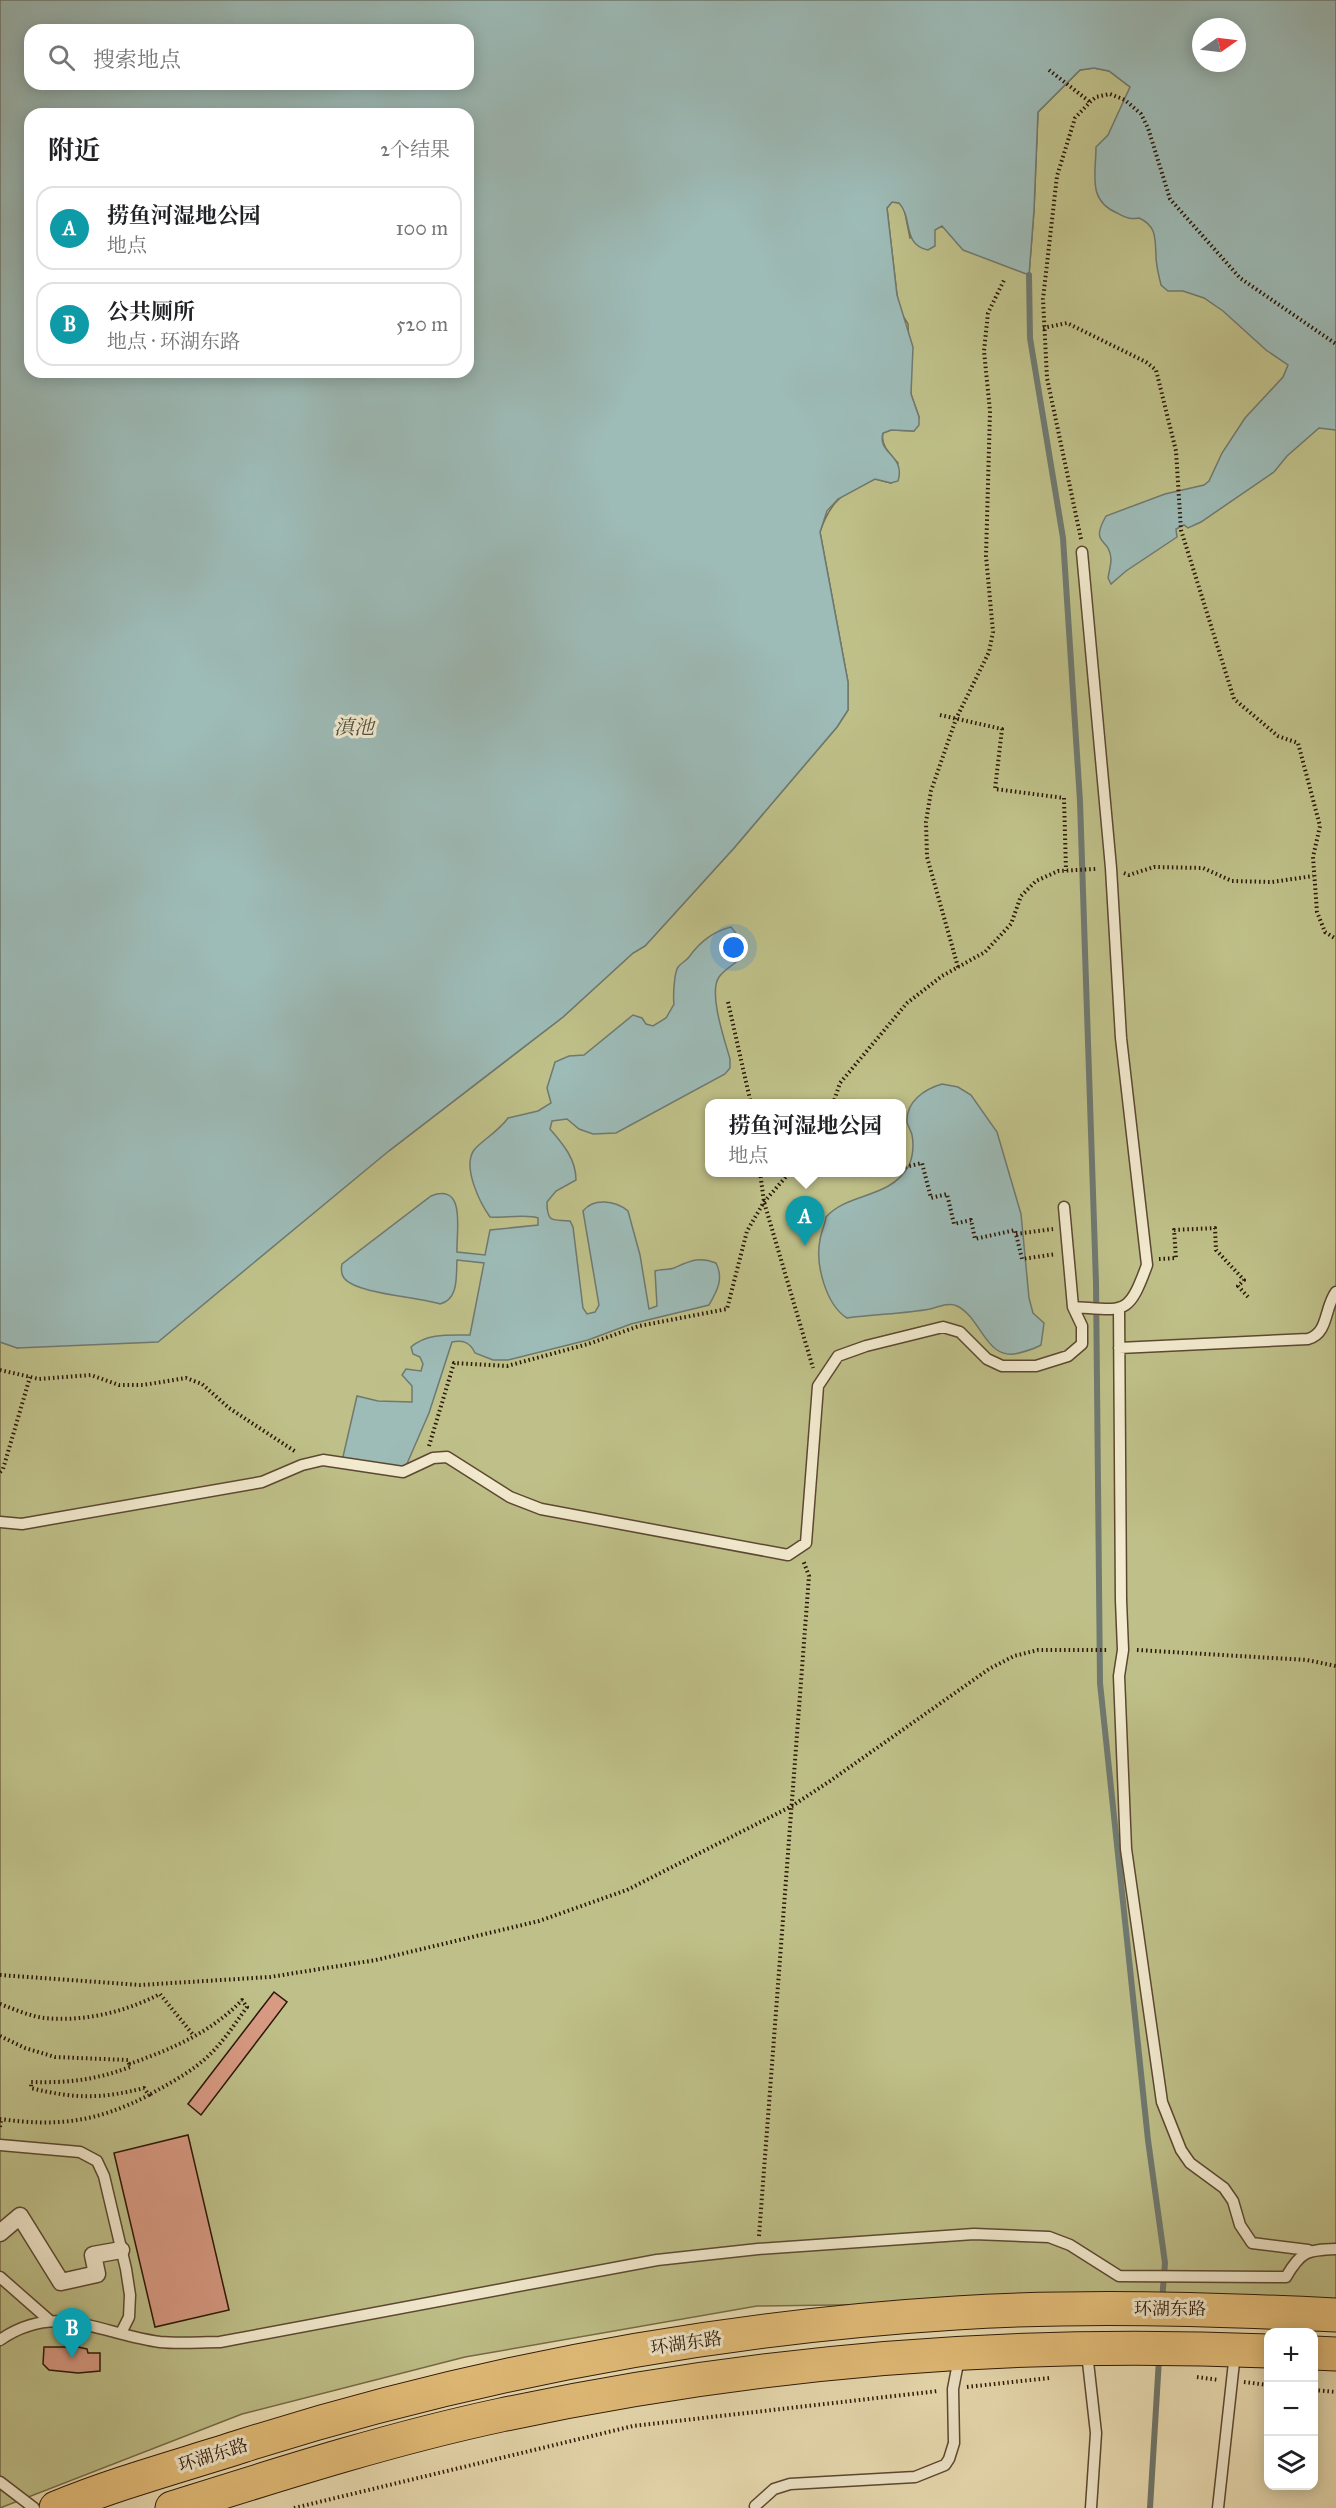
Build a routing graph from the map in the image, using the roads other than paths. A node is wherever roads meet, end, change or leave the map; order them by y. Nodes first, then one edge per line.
1 (1082, 552) road end
2 (1064, 1207) dead end
3 (1336, 1292) edge
4 (1078, 1307) junction
5 (1113, 1309) junction
6 (1119, 1348) junction
7 (0, 1522) edge
8 (0, 2145) edge
9 (0, 2233) edge
10 (1336, 2249) edge
11 (121, 2250) junction
12 (1308, 2250) junction
13 (0, 2277) edge
14 (1336, 2315) edge
15 (49, 2320) junction
16 (121, 2333) junction
17 (0, 2340) edge
18 (960, 2352) junction
19 (1264, 2353) edge
20 (1318, 2353) edge
21 (1336, 2354) edge
22 (1088, 2361) junction
23 (1233, 2365) junction
24 (0, 2482) edge
25 (755, 2506) dead end
26 (34, 2508) edge
27 (56, 2508) edge
28 (172, 2508) edge
29 (1091, 2508) edge
30 (1218, 2508) edge

1 - 5 lane
2 - 4 lane
3 - 6 lane
4 - 5 lane
4 - 7 lane
5 - 6 lane
6 - 12 lane
8 - 11 lane
9 - 11 street
10 - 12 lane
11 - 16 lane
12 - 16 lane
13 - 15 lane
14 - 27 main road, 环湖东路
15 - 16 lane
15 - 17 lane
18 - 22 main road, 环湖东路
18 - 25 lane
18 - 28 main road, 环湖东路
19 - 23 main road, 环湖东路
20 - 21 main road
22 - 23 main road, 环湖东路
22 - 29 lane
23 - 30 lane
24 - 26 lane

